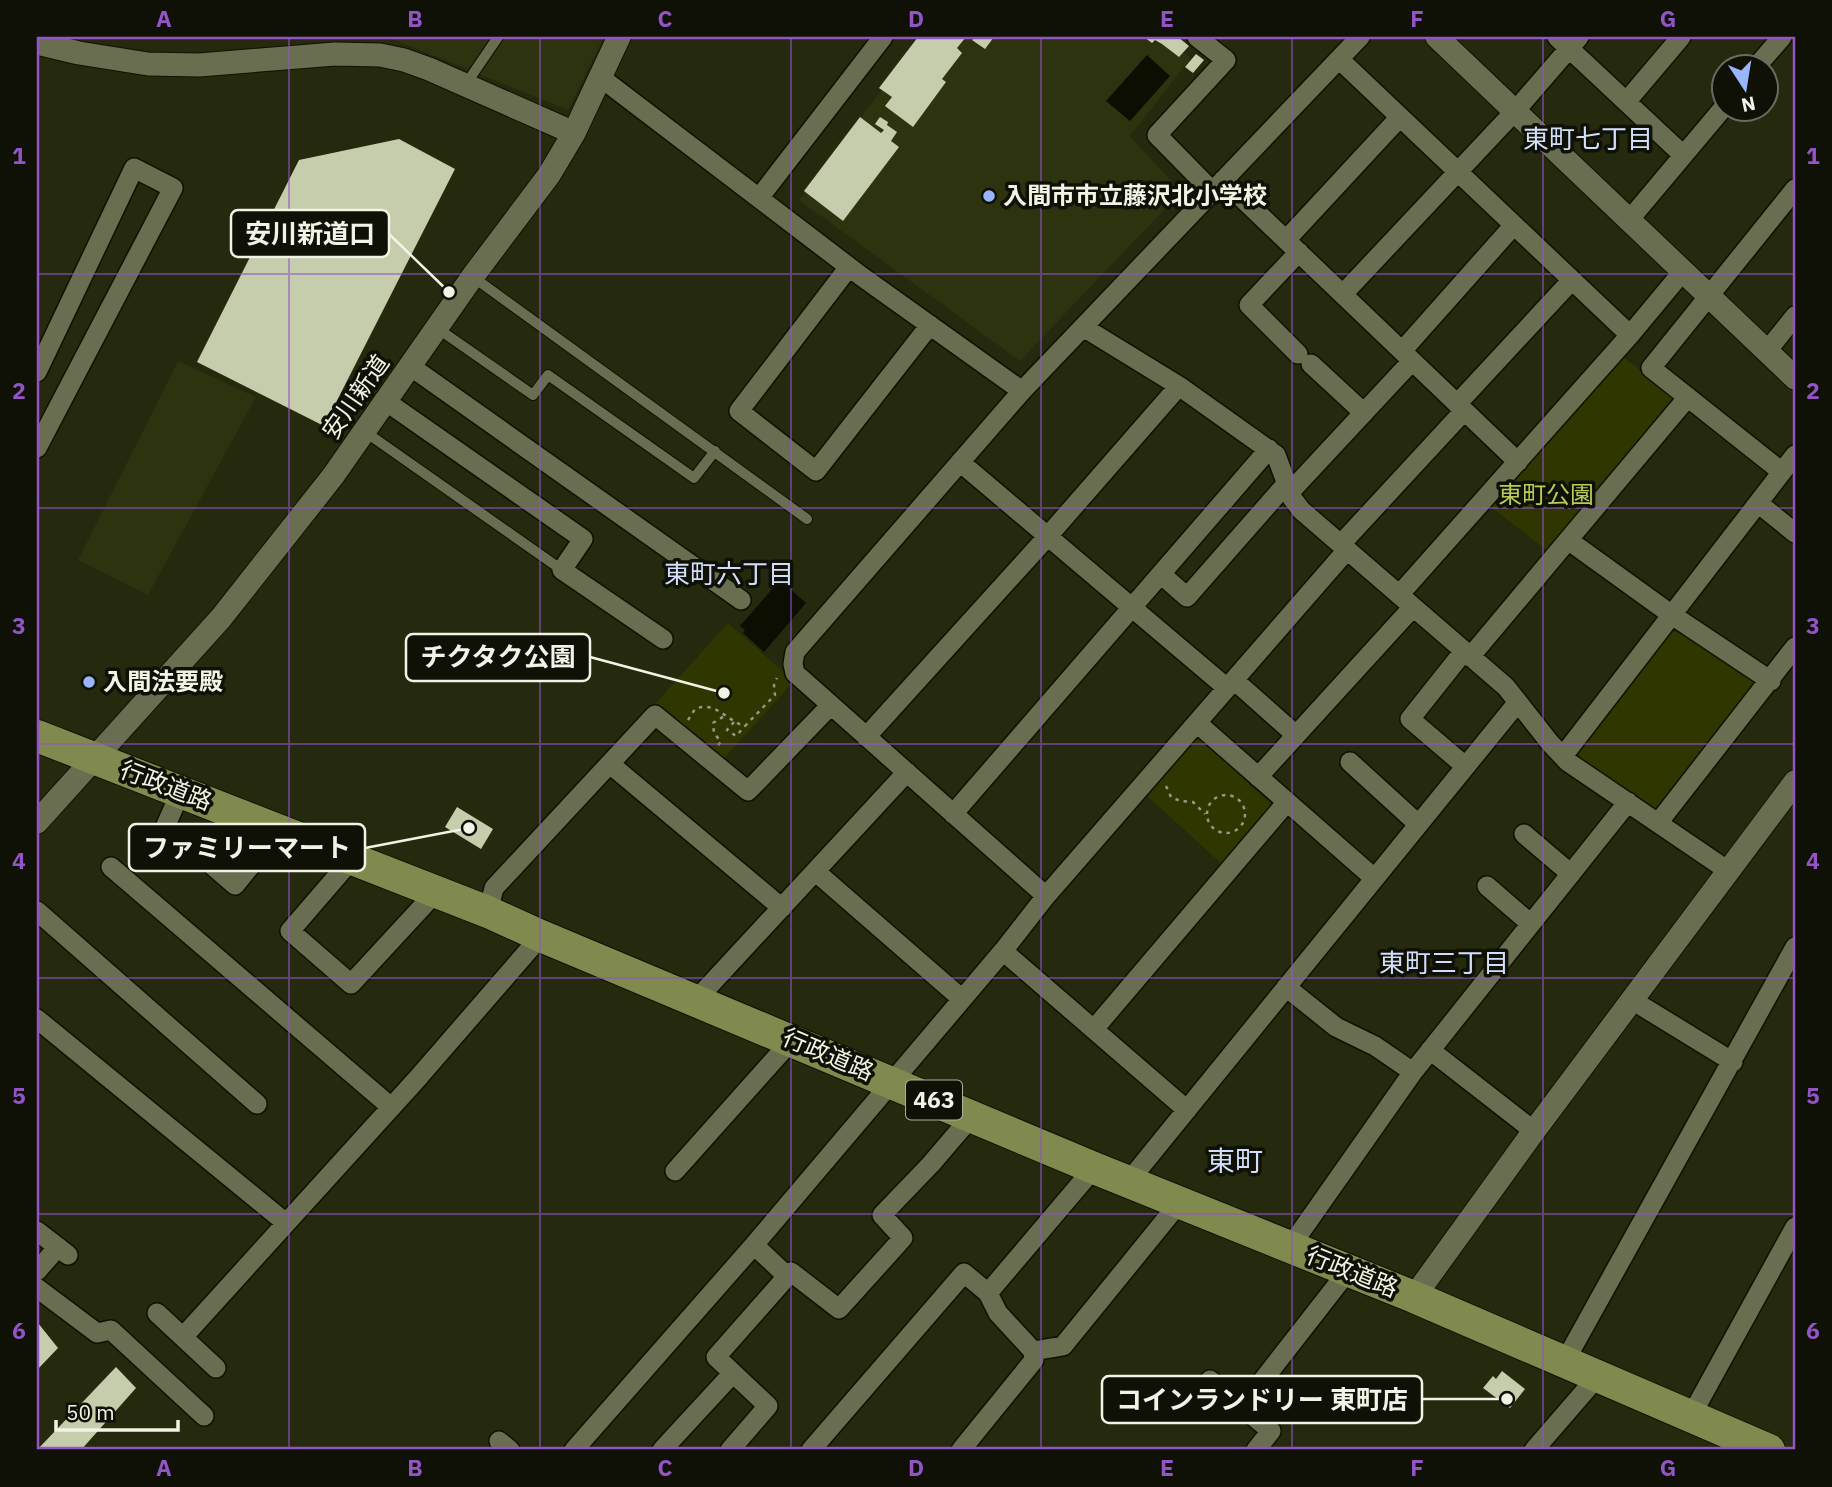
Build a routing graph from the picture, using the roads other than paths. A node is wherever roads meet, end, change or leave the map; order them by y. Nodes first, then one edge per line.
1 (498, 37) edge
2 (619, 37) edge
3 (883, 37) edge
4 (1199, 37) edge
5 (1360, 37) edge
6 (1437, 37) edge
7 (1681, 37) edge
8 (1782, 37) edge
9 (1568, 41) edge
10 (37, 43) edge
11 (1769, 52) edge
12 (1339, 59) junction
13 (600, 76) junction
14 (465, 85) junction
15 (1626, 102) junction
16 (1516, 110) junction
17 (1400, 117) junction
18 (1711, 122) edge
19 (574, 133) junction
20 (1683, 155) junction
21 (1458, 171) junction
22 (1218, 185) junction
23 (1795, 189) edge
24 (759, 198) junction
25 (1630, 219) junction
26 (1514, 225) junction
27 (1292, 246) junction
28 (849, 267) junction
29 (1684, 271) junction
30 (473, 276) junction
31 (1572, 280) junction
32 (1343, 294) junction
33 (1709, 295) junction
34 (1795, 316) edge
35 (930, 325) junction
36 (1083, 327) junction
37 (437, 328) junction
38 (1630, 335) junction
39 (1767, 351) junction
40 (1407, 356) junction
41 (410, 366) junction
42 (37, 372) edge
43 (1795, 378) edge
44 (1180, 386) junction
45 (1022, 391) junction
46 (1688, 397) junction
47 (384, 400) junction
48 (1461, 407) junction
49 (1364, 413) junction
50 (364, 431) junction
51 (37, 448) edge
52 (1269, 449) junction
53 (715, 451) junction
54 (1795, 454) edge
55 (960, 462) junction
56 (1517, 462) junction
57 (1782, 472) junction
58 (1289, 488) junction
59 (1758, 503) junction
60 (807, 519) dead end
61 (1795, 533) edge
62 (1048, 536) junction
63 (1568, 540) junction
64 (1344, 547) junction
65 (562, 570) junction
66 (1162, 575) junction
67 (741, 600) dead end
68 (1406, 601) junction
69 (1133, 609) junction
70 (1672, 615) junction
71 (663, 639) dead end
72 (1795, 647) edge
73 (1467, 654) junction
74 (1771, 681) junction
75 (1230, 684) junction
76 (1518, 702) junction
77 (831, 705) junction
78 (1196, 723) junction
79 (1296, 735) junction
80 (37, 736) edge
81 (866, 737) junction
82 (1563, 756) junction
83 (95, 759) junction
84 (1350, 762) dead end
85 (610, 764) junction
86 (1465, 766) junction
87 (907, 772) junction
88 (1258, 776) junction
89 (1795, 782) edge
90 (181, 791) junction
91 (1287, 802) junction
92 (1628, 802) junction
93 (953, 814) junction
94 (37, 822) edge
95 (1658, 823) junction
96 (1418, 824) junction
97 (280, 830) junction
98 (1524, 834) dead end
99 (352, 859) junction
100 (111, 867) dead end
101 (1727, 870) junction
102 (816, 872) junction
103 (1571, 874) junction
104 (1374, 878) junction
105 (1486, 886) dead end
106 (436, 892) junction
107 (1046, 896) junction
108 (782, 908) junction
109 (37, 911) edge
110 (488, 912) junction
111 (1531, 924) junction
112 (541, 936) junction
113 (1795, 947) edge
114 (1003, 951) junction
115 (1286, 987) junction
116 (962, 999) junction
117 (696, 1000) junction
118 (1632, 1000) junction
119 (37, 1018) edge
120 (1094, 1029) junction
121 (792, 1040) junction
122 (1430, 1050) junction
123 (1733, 1062) junction
124 (1413, 1072) junction
125 (891, 1082) junction
126 (257, 1104) dead end
127 (391, 1107) junction
128 (1187, 1110) junction
129 (972, 1116) junction
130 (1534, 1131) junction
131 (1094, 1168) junction
132 (675, 1171) dead end
133 (1129, 1181) junction
134 (1180, 1202) junction
135 (286, 1223) junction
136 (1795, 1227) edge
137 (37, 1231) edge
138 (754, 1245) junction
139 (1290, 1247) junction
140 (1348, 1270) junction
141 (37, 1271) edge
142 (787, 1276) junction
143 (37, 1288) edge
144 (988, 1293) junction
145 (1414, 1297) junction
146 (157, 1313) dead end
147 (183, 1337) junction
148 (1033, 1351) junction
149 (1565, 1361) junction
150 (216, 1368) dead end
151 (733, 1373) junction
152 (1598, 1376) junction
153 (1210, 1380) dead end
154 (1242, 1407) junction
155 (204, 1416) dead end
156 (1691, 1416) junction
157 (1727, 1442) edge
158 (574, 1450) edge
159 (662, 1450) edge
160 (730, 1450) edge
161 (811, 1450) edge
162 (961, 1450) edge
163 (1256, 1450) edge
164 (1534, 1450) edge
165 (1769, 1450) edge

1 - 14 lane
2 - 13 street, 安川新道
3 - 24 street
4 - 22 street
5 - 12 street
6 - 16 street
7 - 15 street
8 - 11 street
9 - 15 street
9 - 16 street
10 - 14 street
12 - 17 street
12 - 22 street
13 - 19 street, 安川新道
13 - 24 street
14 - 19 street
15 - 20 street
16 - 21 street
16 - 25 street
17 - 21 street
17 - 27 street
18 - 20 street
19 - 30 street, 安川新道
20 - 25 street
21 - 26 street
21 - 32 street
22 - 27 street
22 - 36 street
23 - 33 street
24 - 28 street
25 - 29 street
26 - 31 street
26 - 40 street
27 - 32 street
27 - 49 street
28 - 35 street
28 - 35 street
29 - 33 street
29 - 38 street
30 - 37 street, 安川新道
30 - 53 lane
31 - 38 street
31 - 48 street
32 - 40 street
33 - 39 street
33 - 46 street
34 - 39 street
35 - 45 street
36 - 44 street
36 - 45 street
37 - 41 street, 安川新道
37 - 53 lane
38 - 56 street
39 - 43 street
40 - 48 street
40 - 49 street
41 - 47 street, 安川新道
41 - 67 street
42 - 51 street
44 - 52 street
44 - 62 street
45 - 55 street
46 - 57 street
46 - 63 street
47 - 50 street, 安川新道
47 - 65 street
48 - 56 street
48 - 64 street
49 - 58 street
50 - 65 lane
50 - 83 street, 安川新道
52 - 58 street
52 - 66 street
53 - 60 lane
54 - 57 street
55 - 62 street
55 - 77 street
56 - 68 street
57 - 59 street
58 - 64 street
58 - 66 street
59 - 61 street
59 - 70 street
62 - 69 street
62 - 81 street
63 - 70 street
63 - 73 street
64 - 68 street
64 - 75 street
65 - 71 street
66 - 69 street
68 - 73 street
68 - 79 street
69 - 75 street
69 - 93 street
70 - 74 street
70 - 82 street
72 - 74 street
73 - 76 street
73 - 86 street
74 - 95 street
75 - 78 street
75 - 79 street
76 - 82 street
76 - 86 street
77 - 81 street
77 - 85 street
78 - 88 street
78 - 107 street
79 - 88 street
80 - 83 highway, 行政道路 / 463
81 - 87 street
82 - 92 street
83 - 90 highway, 行政道路 / 463
83 - 94 street, 安川新道
84 - 96 street
85 - 108 street
85 - 110 street
86 - 96 street
87 - 93 street
87 - 102 street
88 - 91 street
89 - 101 street
90 - 97 highway, 行政道路 / 463
90 - 97 street
91 - 104 street
91 - 120 street
92 - 95 street
92 - 103 street
93 - 107 street
95 - 101 street
96 - 104 street
97 - 99 highway, 行政道路 / 463
98 - 103 street
99 - 106 highway, 行政道路 / 463
99 - 106 street
100 - 127 street
101 - 118 street
102 - 108 street
102 - 116 street
103 - 111 street
104 - 115 street
105 - 111 street
106 - 110 highway, 行政道路 / 463
107 - 114 street
108 - 117 street
109 - 126 street
110 - 112 highway, 行政道路 / 463
111 - 122 street
112 - 117 highway, 行政道路 / 463
112 - 127 street
113 - 123 street
114 - 116 street
114 - 120 street
115 - 124 street
115 - 128 street
116 - 125 street
117 - 121 highway, 行政道路 / 463
118 - 123 street
118 - 130 street
119 - 135 street
120 - 128 street
121 - 125 highway, 行政道路 / 463
121 - 132 street
122 - 124 street
122 - 130 street
123 - 149 street
124 - 139 street
125 - 129 highway, 行政道路 / 463
125 - 138 street
127 - 135 street
128 - 133 street
129 - 131 highway, 行政道路 / 463
129 - 142 street
130 - 145 street
131 - 133 highway, 行政道路 / 463
131 - 144 street
133 - 134 highway, 行政道路 / 463
134 - 139 highway, 行政道路 / 463
134 - 148 street
135 - 147 street
136 - 156 street
137 - 141 street
138 - 142 street
138 - 158 street
139 - 140 highway, 行政道路 / 463
140 - 145 highway, 行政道路 / 463
140 - 154 street
142 - 151 street
143 - 155 street
144 - 148 street
144 - 161 street
145 - 149 highway, 行政道路 / 463
146 - 147 street
147 - 150 street
148 - 162 street
149 - 152 highway, 行政道路 / 463
151 - 159 street
151 - 160 street
152 - 156 highway, 行政道路 / 463
152 - 164 street
153 - 154 street
154 - 163 street
156 - 157 highway, 行政道路 / 463
157 - 165 highway, 行政道路 / 463

